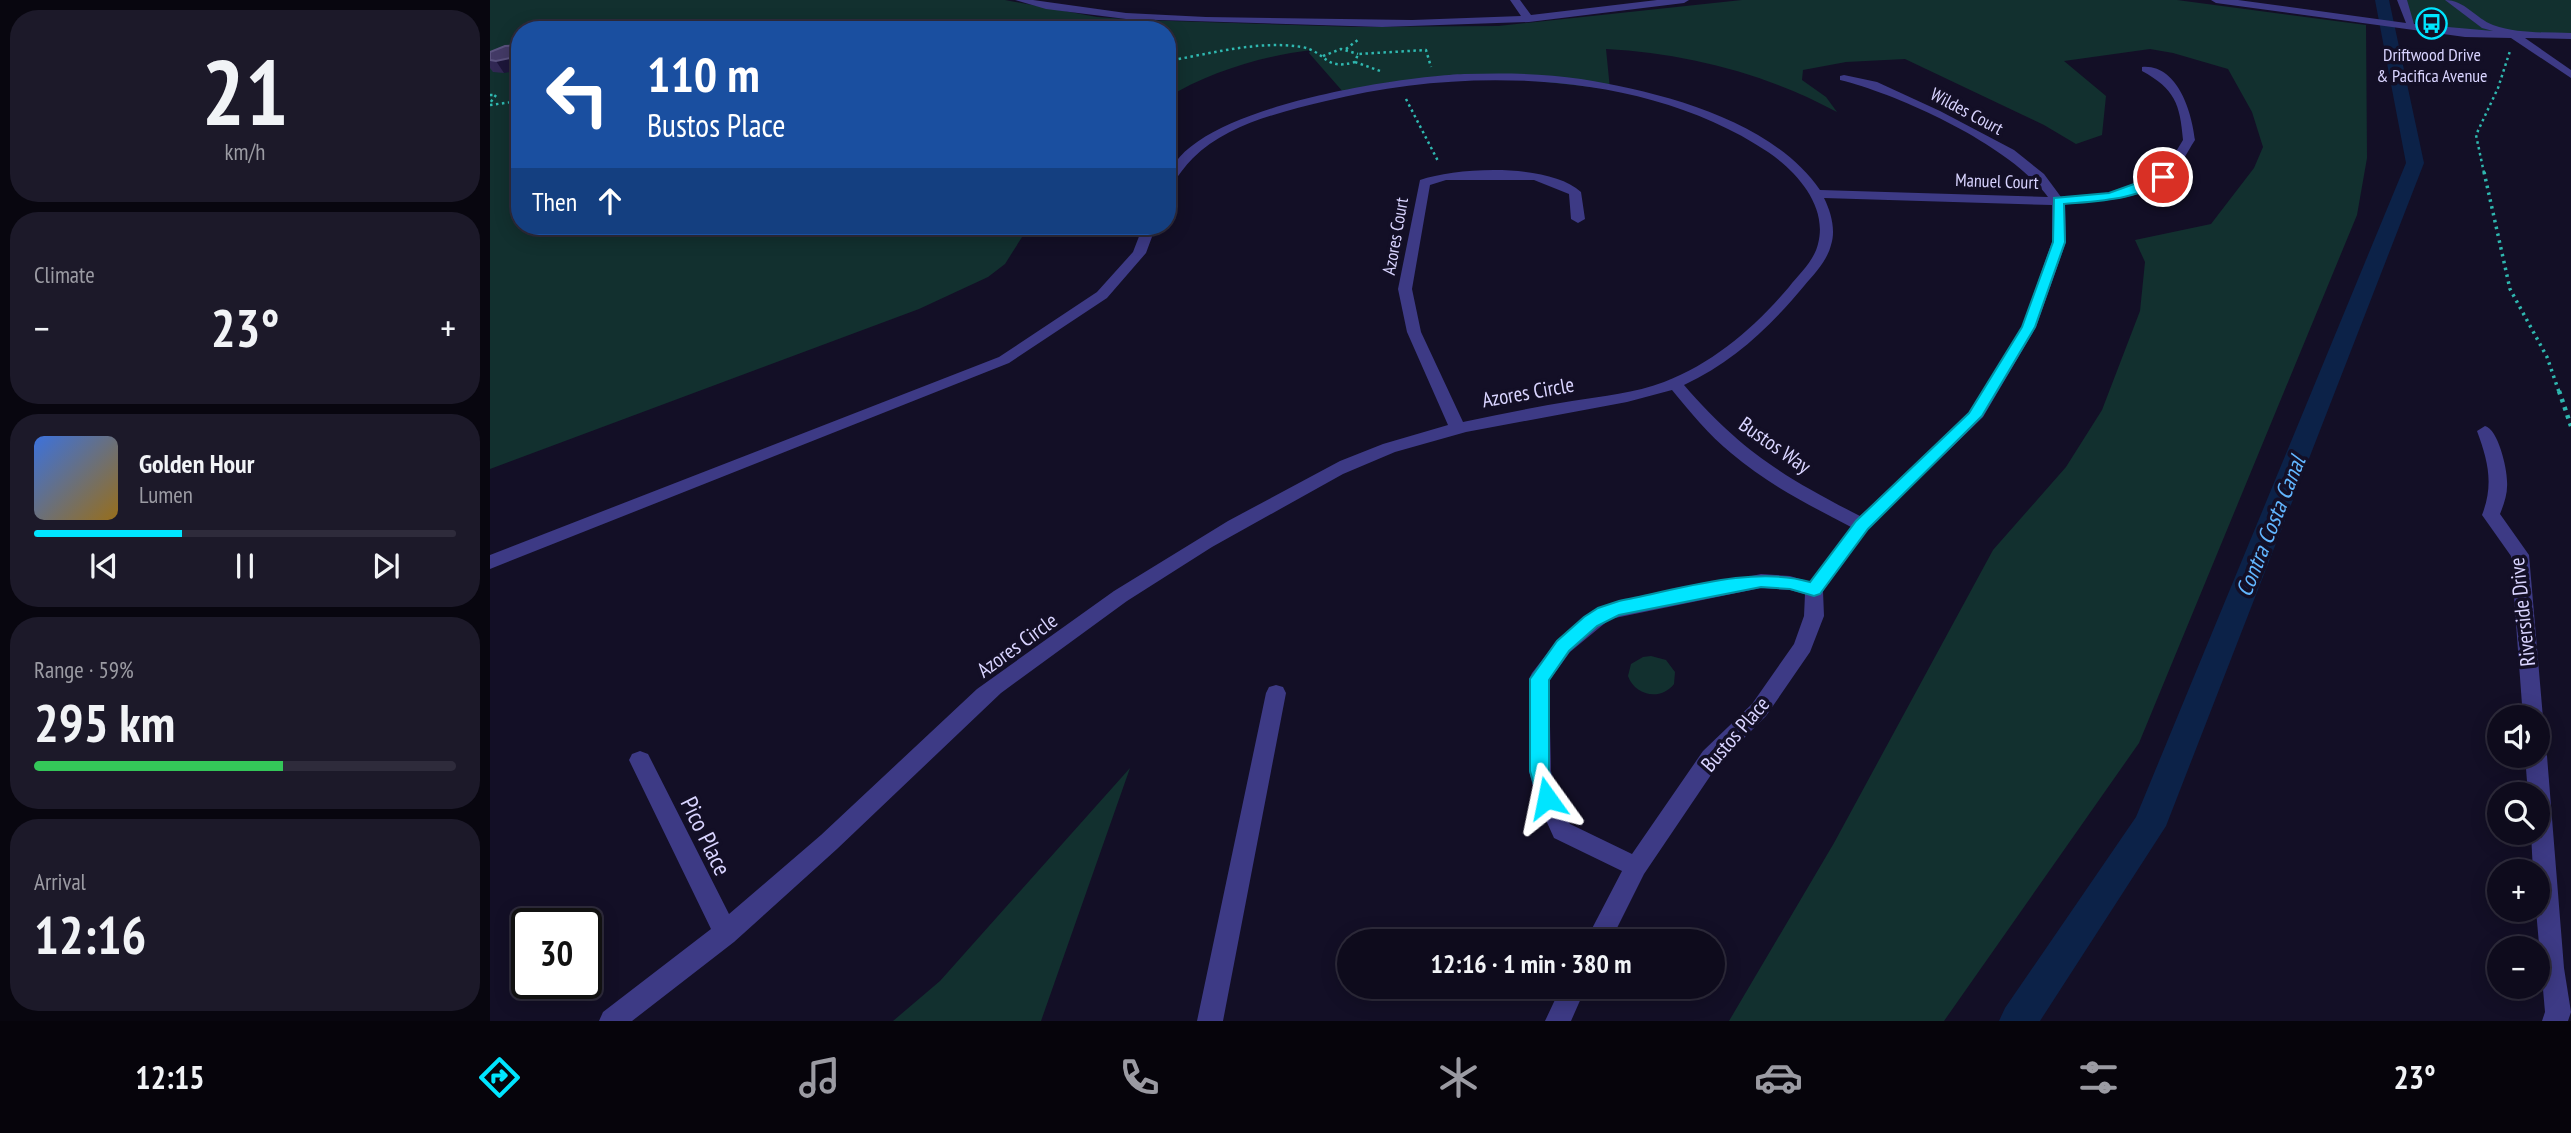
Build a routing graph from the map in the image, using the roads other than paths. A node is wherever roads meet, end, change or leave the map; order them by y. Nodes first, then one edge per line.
1 (1020, 0) edge
2 (1050, 0) edge
3 (1516, 0) edge
4 (1622, 0) edge
5 (1684, 0) edge
6 (2216, 0) edge
7 (2250, 0) edge
8 (2402, 0) edge
9 (2451, 0) edge
10 (1525, 15) junction
11 (2365, 19) junction
12 (2410, 25) junction
13 (2515, 36) junction
14 (2571, 36) edge
15 (2146, 69) dead end
16 (2571, 75) edge
17 (1844, 78) dead end
18 (1176, 172) edge
19 (1817, 194) junction
20 (2058, 201) junction
21 (1578, 219) dead end
22 (1146, 235) edge
23 (1675, 384) junction
24 (1457, 426) junction
25 (2485, 431) dead end
26 (1862, 525) junction
27 (490, 562) edge
28 (1814, 590) junction
29 (1276, 693) dead end
30 (2532, 705) edge
31 (640, 760) dead end
32 (2537, 768) edge
33 (1636, 867) junction
34 (1604, 929) edge
35 (726, 934) junction
36 (1568, 999) edge
37 (612, 1021) edge
38 (1210, 1021) edge
39 (1558, 1021) edge
40 (2554, 1021) edge

1 - 10 street
2 - 10 street
3 - 10 street
4 - 10 street
5 - 10 street
6 - 11 street
7 - 11 street
8 - 12 street
9 - 13 street
11 - 12 street
12 - 13 street
13 - 14 street
13 - 16 street
15 - 20 street, Manuel Court
17 - 20 street, Wildes Court
18 - 19 street, Azores Circle
19 - 20 street, Manuel Court
19 - 23 street, Azores Circle
20 - 26 street
21 - 24 street, Azores Court
22 - 27 street
23 - 24 street, Azores Circle
23 - 26 street, Bustos Way
24 - 35 street, Azores Circle
25 - 30 street, Riverside Drive
26 - 28 street
28 - 33 street, Bustos Place
28 - 33 street
29 - 38 street
31 - 35 street, Pico Place
32 - 40 street
33 - 34 street, Bustos Place
35 - 37 street, Azores Circle
36 - 39 street

